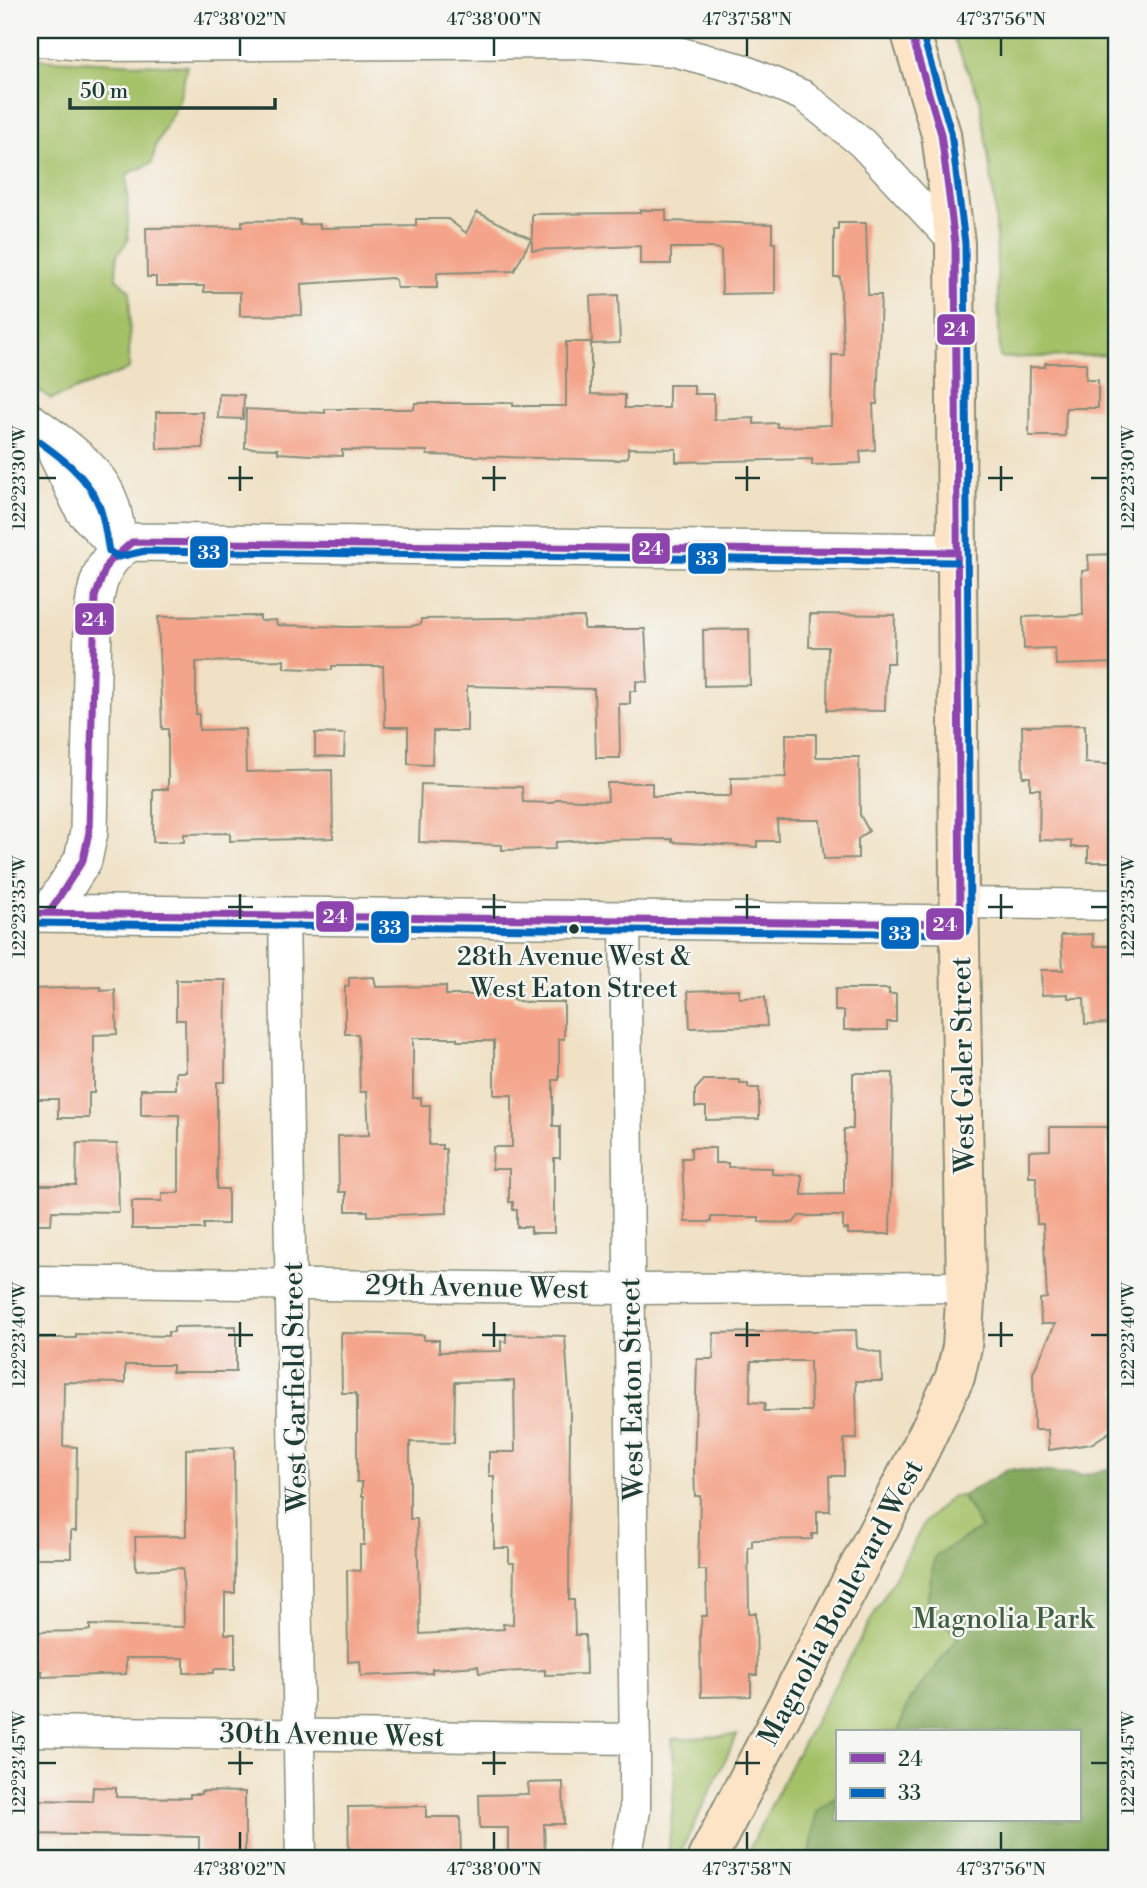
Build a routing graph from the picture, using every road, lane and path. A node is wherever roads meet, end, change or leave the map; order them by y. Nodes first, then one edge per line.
1 (910, 30) edge
2 (30, 40) edge
3 (955, 243) junction
4 (38, 428) edge
5 (119, 547) junction
6 (956, 552) junction
7 (1117, 905) edge
8 (39, 913) edge
9 (960, 914) junction
10 (284, 915) junction
11 (625, 919) junction
12 (30, 1281) edge
13 (292, 1284) junction
14 (966, 1287) junction
15 (629, 1289) junction
16 (962, 1341) joint
17 (30, 1731) edge
18 (300, 1734) junction
19 (635, 1739) junction
20 (301, 1858) edge
21 (626, 1858) edge
22 (707, 1858) edge

1 - 3 main road
2 - 3 street
3 - 6 main road, West Galer Street
4 - 5 street
5 - 6 street
5 - 8 street
6 - 9 main road, West Galer Street
7 - 9 street
8 - 10 street
9 - 11 street
9 - 14 main road, West Galer Street
10 - 11 street
10 - 13 street, West Garfield Street
11 - 15 street, West Eaton Street
12 - 13 street, 29th Avenue West
13 - 15 street, 29th Avenue West
13 - 18 street, West Garfield Street
14 - 15 street, 29th Avenue West
14 - 16 main road, West Galer Street
15 - 19 street, West Eaton Street
16 - 22 main road, Magnolia Boulevard West
17 - 18 street, 30th Avenue West
18 - 19 street, 30th Avenue West
18 - 20 street, West Garfield Street
19 - 21 street, West Eaton Street

